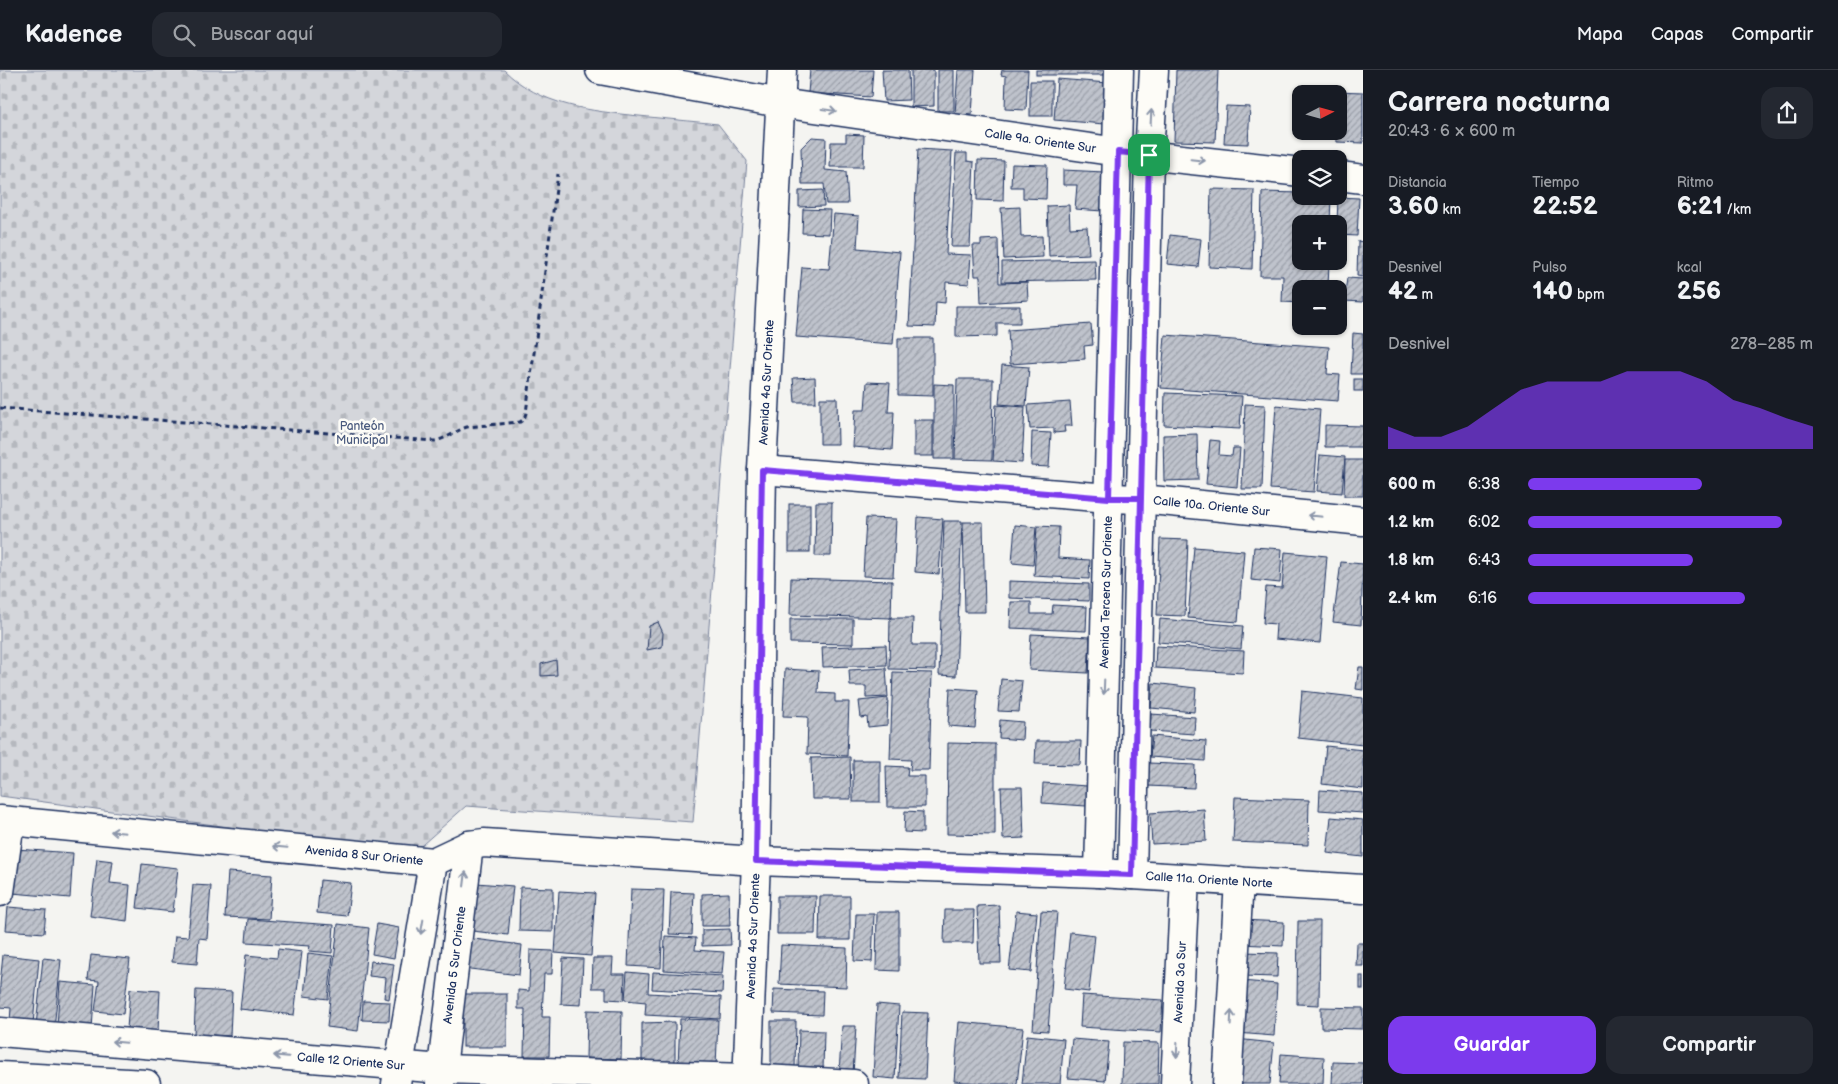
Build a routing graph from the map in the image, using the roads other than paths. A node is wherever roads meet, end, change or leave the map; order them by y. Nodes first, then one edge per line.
1 (600, 70) edge
2 (782, 70) edge
3 (1119, 70) edge
4 (1154, 70) edge
5 (780, 103) junction
6 (1118, 152) junction
7 (1149, 155) junction
8 (1292, 171) edge
9 (1347, 177) edge
10 (1363, 178) edge
11 (762, 470) junction
12 (1109, 498) junction
13 (1141, 498) junction
14 (1363, 521) edge
15 (5, 821) edge
16 (469, 845) junction
17 (756, 861) junction
18 (433, 862) junction
19 (1099, 874) junction
20 (1132, 875) junction
21 (1185, 879) junction
22 (1239, 880) junction
23 (1363, 889) edge
24 (0, 892) edge
25 (0, 1032) edge
26 (397, 1075) edge
27 (0, 1076) edge
28 (441, 1076) edge
29 (747, 1081) edge
30 (146, 1084) edge
31 (854, 1084) edge
32 (1175, 1084) edge
33 (1227, 1084) edge

1 - 5 street, Calle 9a. Oriente Sur
2 - 5 street, Avenida 4a Sur Oriente
3 - 6 street, Avenida Tercera Sur Oriente
7 -> 4 street
5 -> 6 street, Calle 9a. Oriente Sur
5 - 11 street, Avenida 4a Sur Oriente
6 - 7 street, Calle 9a. Oriente Sur
6 - 12 street, Avenida Tercera Sur Oriente
7 -> 8 street, Calle 9a. Oriente Sur
7 - 13 street
9 - 10 street
11 - 12 street, Calle 10a. Oriente Sur
11 - 17 street, Avenida 4a Sur Oriente
12 - 13 street, Calle 10a. Oriente Sur
12 -> 19 street, Avenida Tercera Sur Oriente
14 -> 13 street, Calle 10a. Oriente Sur
13 - 20 street
18 -> 15 street, Avenida 8 Sur Oriente
15 - 24 street
16 - 17 street, Avenida 8 Sur Oriente
16 - 18 street, Avenida 8 Sur Oriente
28 -> 16 street, Avenida 5 Sur Oriente
17 - 19 street, Calle 11a. Oriente Norte
17 - 29 street, Avenida 4a Sur Oriente
18 -> 26 street
19 - 20 street, Calle 11a. Oriente Norte
20 - 21 street, Calle 11a. Oriente Norte
21 - 22 street, Calle 11a. Oriente Norte
21 -> 32 street, Avenida 3a Sur
22 - 23 street, Calle 11a. Oriente Norte
33 -> 22 street
26 -> 25 street, Calle 12 Oriente Sur
26 - 28 street, Calle 12 Oriente Sur
27 - 30 street
28 - 29 street, Calle 12 Oriente Sur
29 - 31 street, Calle 12 Oriente Sur

